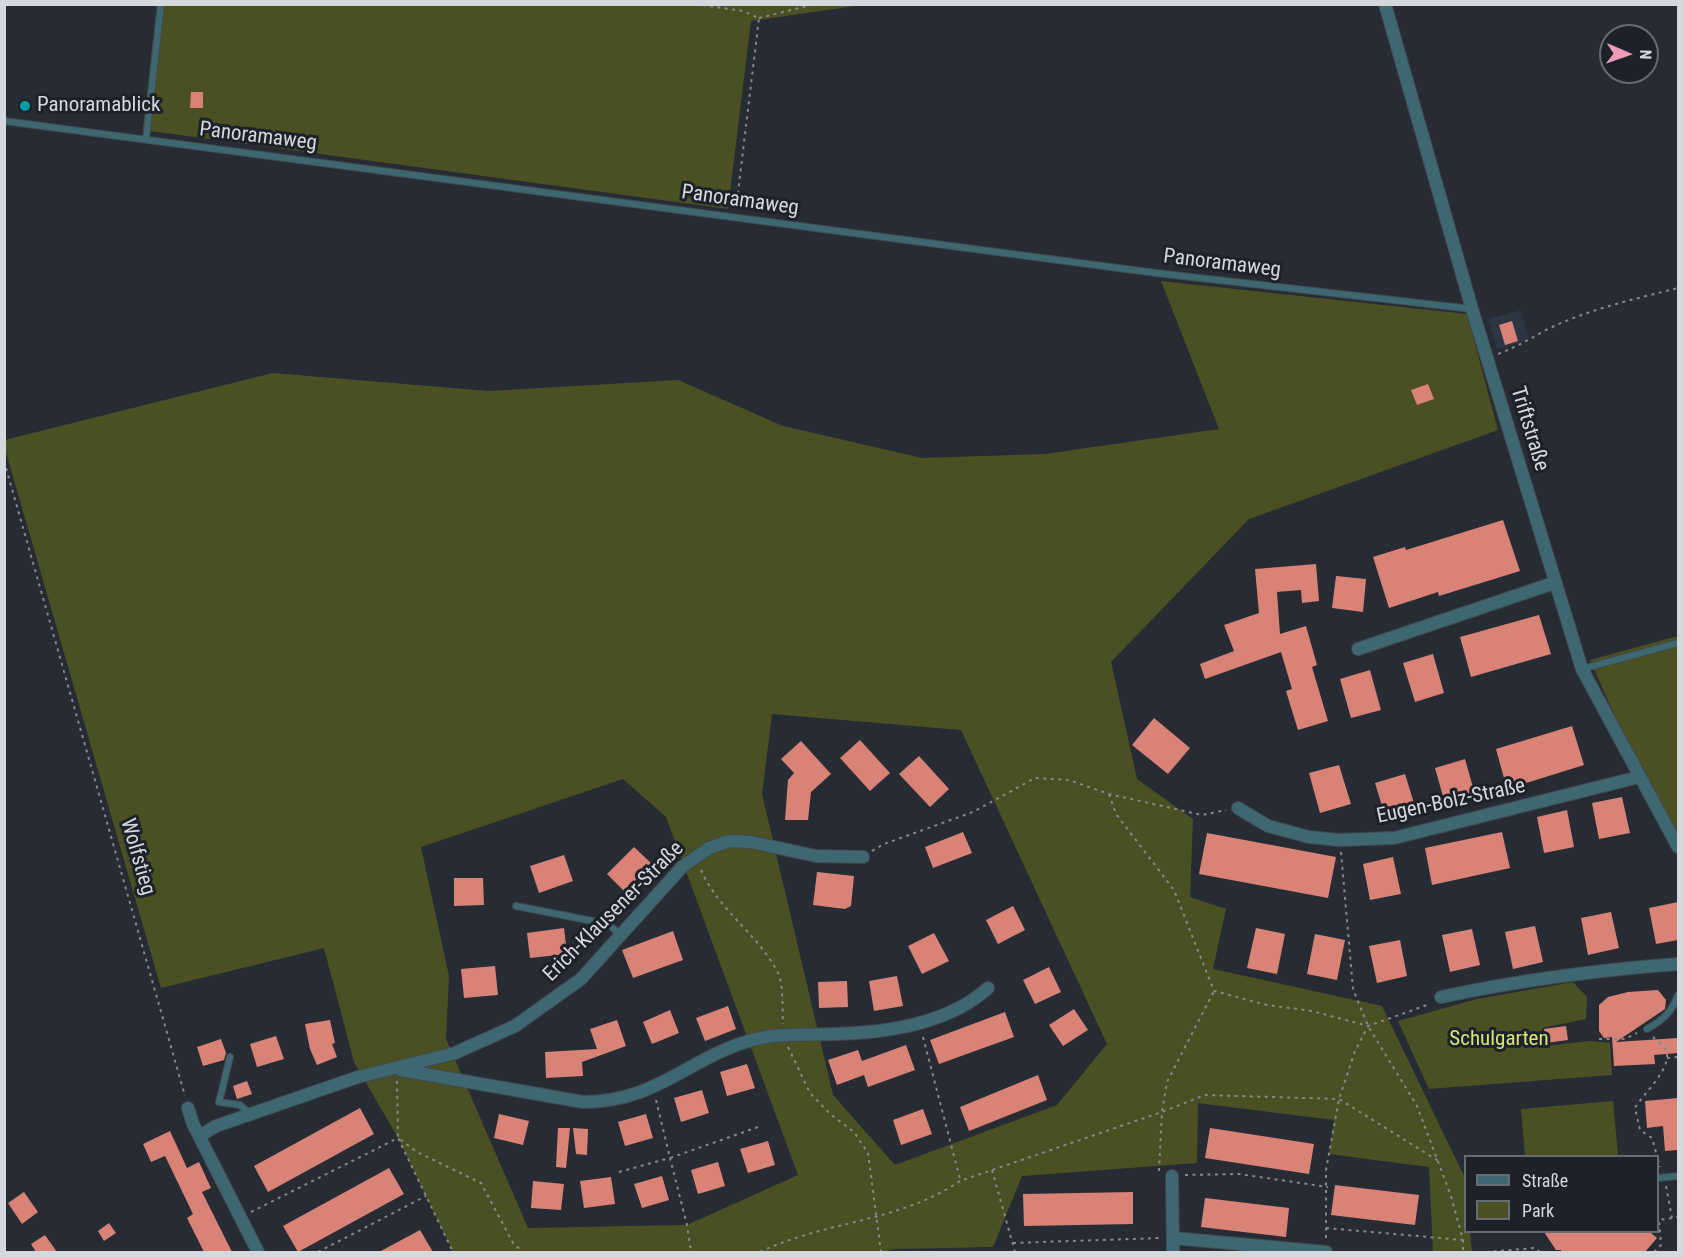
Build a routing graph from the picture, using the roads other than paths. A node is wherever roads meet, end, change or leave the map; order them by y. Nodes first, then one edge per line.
1 (161, 4) edge
2 (1385, 4) edge
3 (4, 122) edge
4 (146, 139) junction
5 (1472, 309) junction
6 (1554, 583) junction
7 (1678, 643) edge
8 (1358, 649) dead end
9 (1582, 669) junction
10 (1639, 777) junction
11 (1238, 808) road end
12 (1678, 847) edge
13 (863, 857) road end
14 (516, 906) dead end
15 (620, 934) junction
16 (1678, 964) edge
17 (988, 988) dead end
18 (1678, 995) edge
19 (1441, 997) road end
20 (1647, 1029) road end
21 (230, 1057) dead end
22 (396, 1070) junction
23 (188, 1108) road end
24 (250, 1114) junction
25 (201, 1135) junction
26 (1172, 1176) road end
27 (1678, 1176) edge
28 (1659, 1178) edge
29 (1173, 1238) junction
30 (258, 1252) edge
31 (1173, 1252) edge
32 (1326, 1252) edge

1 - 4 lane
2 - 5 street, Triftstraße
3 - 4 lane, Panoramaweg
4 - 5 lane, Panoramaweg
5 - 6 street, Triftstraße
6 - 8 street
6 - 9 street, Triftstraße
7 - 9 lane
9 - 10 street, Triftstraße
10 - 11 street, Eugen-Bolz-Straße
10 - 12 street, Triftstraße
13 - 15 street, Erich-Klausener-Straße
14 - 15 lane
15 - 22 street, Erich-Klausener-Straße
16 - 19 street
17 - 22 street
18 - 20 lane
21 - 24 lane
22 - 24 street, Erich-Klausener-Straße
23 - 25 street
24 - 25 street, Erich-Klausener-Straße
25 - 30 street
26 - 29 street
27 - 28 lane
29 - 31 street
29 - 32 street

